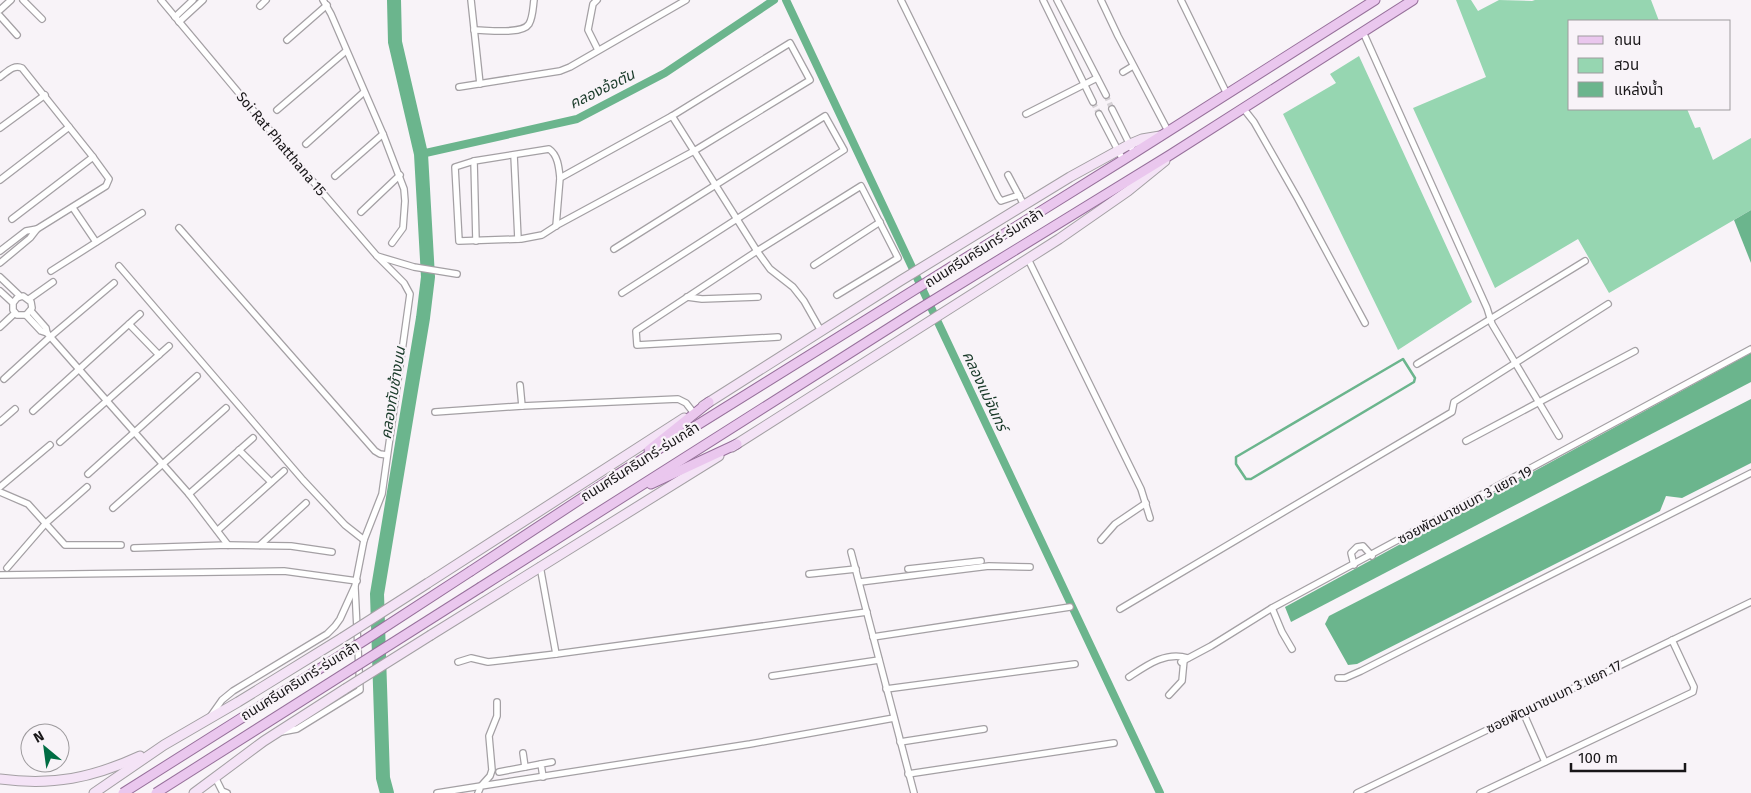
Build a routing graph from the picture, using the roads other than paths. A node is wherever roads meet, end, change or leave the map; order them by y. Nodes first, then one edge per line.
1 (11, 0) edge
2 (23, 0) edge
3 (161, 0) edge
4 (193, 0) edge
5 (203, 0) edge
6 (266, 0) edge
7 (471, 0) edge
8 (534, 0) edge
9 (597, 0) edge
10 (686, 0) edge
11 (901, 0) edge
12 (1043, 0) edge
13 (1057, 0) edge
14 (1101, 0) edge
15 (1181, 0) edge
16 (1375, 0) edge
17 (1413, 0) edge
18 (325, 3) edge
19 (260, 6) dead end
20 (0, 10) edge
21 (0, 16) edge
22 (42, 19) dead end
23 (177, 19) junction
24 (474, 30) junction
25 (1363, 32) junction
26 (17, 35) dead end
27 (287, 40) dead end
28 (598, 50) junction
29 (346, 51) junction
30 (1133, 66) junction
31 (1123, 72) dead end
32 (0, 77) edge
33 (1097, 78) junction
34 (480, 84) junction
35 (1085, 84) junction
36 (458, 87) dead end
37 (364, 92) junction
38 (1227, 94) junction
39 (45, 95) junction
40 (1106, 95) tunnel mouth
41 (1093, 102) tunnel mouth
42 (1243, 108) junction
43 (1112, 109) tunnel mouth
44 (277, 110) dead end
45 (1026, 114) dead end
46 (1099, 114) tunnel mouth
47 (672, 116) junction
48 (69, 126) junction
49 (0, 128) edge
50 (1168, 131) junction
51 (383, 134) junction
52 (1160, 136) junction
53 (306, 144) dead end
54 (1130, 144) junction
55 (1118, 150) junction
56 (694, 151) junction
57 (1134, 153) junction
58 (514, 154) junction
59 (1170, 155) junction
60 (94, 157) junction
61 (1124, 160) junction
62 (474, 161) junction
63 (1008, 174) dead end
64 (400, 175) junction
65 (335, 176) dead end
66 (560, 178) junction
67 (0, 180) edge
68 (716, 186) junction
69 (1019, 196) junction
70 (1024, 205) junction
71 (73, 208) junction
72 (361, 212) dead end
73 (142, 214) dead end
74 (736, 218) junction
75 (12, 219) dead end
76 (880, 222) junction
77 (556, 226) junction
78 (179, 228) dead end
79 (37, 229) junction
80 (518, 239) junction
81 (476, 241) junction
82 (96, 242) junction
83 (392, 244) dead end
84 (614, 249) dead end
85 (0, 251) edge
86 (757, 251) junction
87 (377, 256) junction
88 (1028, 260) junction
89 (1585, 261) dead end
90 (0, 263) edge
91 (814, 265) dead end
92 (119, 266) dead end
93 (51, 271) dead end
94 (457, 274) dead end
95 (0, 278) edge
96 (53, 282) dead end
97 (114, 283) dead end
98 (0, 291) edge
99 (622, 292) dead end
100 (837, 295) dead end
101 (20, 296) junction
102 (687, 297) junction
103 (758, 297) dead end
104 (29, 299) junction
105 (13, 303) junction
106 (1608, 304) dead end
107 (15, 313) junction
108 (28, 313) junction
109 (140, 314) dead end
110 (1491, 318) junction
111 (1365, 323) dead end
112 (129, 324) junction
113 (0, 327) edge
114 (821, 331) junction
115 (48, 335) junction
116 (778, 337) dead end
117 (169, 346) dead end
118 (1751, 349) edge
119 (1635, 351) dead end
120 (159, 355) junction
121 (1515, 362) junction
122 (1417, 364) dead end
123 (79, 370) junction
124 (197, 376) dead end
125 (4, 379) dead end
126 (520, 385) dead end
127 (106, 401) junction
128 (709, 402) junction
129 (1539, 402) junction
130 (522, 406) junction
131 (226, 408) dead end
132 (15, 409) dead end
133 (33, 410) dead end
134 (435, 412) dead end
135 (693, 412) junction
136 (0, 422) edge
137 (134, 432) junction
138 (1559, 436) dead end
139 (253, 438) dead end
140 (1466, 441) dead end
141 (60, 442) dead end
142 (737, 444) junction
143 (50, 445) dead end
144 (239, 450) junction
145 (387, 455) junction
146 (162, 464) junction
147 (284, 471) dead end
148 (1751, 473) edge
149 (88, 474) dead end
150 (618, 475) junction
151 (271, 482) junction
152 (0, 486) edge
153 (87, 487) dead end
154 (0, 492) edge
155 (189, 494) junction
156 (617, 501) junction
157 (306, 503) dead end
158 (1146, 503) junction
159 (112, 508) dead end
160 (1150, 518) dead end
161 (46, 524) junction
162 (218, 530) junction
163 (364, 540) junction
164 (1101, 540) dead end
165 (121, 545) dead end
166 (228, 545) junction
167 (260, 546) junction
168 (134, 548) dead end
169 (332, 552) dead end
170 (851, 552) dead end
171 (1372, 556) junction
172 (981, 561) dead end
173 (1354, 565) junction
174 (540, 566) junction
175 (1030, 567) dead end
176 (7, 568) dead end
177 (856, 569) junction
178 (908, 570) dead end
179 (919, 571) junction
180 (809, 574) dead end
181 (0, 575) edge
182 (860, 582) junction
183 (356, 583) junction
184 (1751, 602) edge
185 (1070, 607) dead end
186 (1272, 608) junction
187 (1120, 609) dead end
188 (867, 612) junction
189 (873, 637) junction
190 (1672, 640) junction
191 (1292, 650) dead end
192 (556, 654) junction
193 (879, 660) junction
194 (1184, 660) junction
195 (458, 662) dead end
196 (1075, 664) dead end
197 (772, 676) dead end
198 (1129, 677) dead end
199 (1338, 678) dead end
200 (886, 689) junction
201 (233, 691) junction
202 (1169, 695) dead end
203 (238, 702) junction
204 (497, 702) dead end
205 (1523, 712) junction
206 (894, 718) junction
207 (208, 720) junction
208 (984, 729) dead end
209 (275, 733) junction
210 (900, 742) junction
211 (1114, 743) dead end
212 (164, 745) junction
213 (523, 753) dead end
214 (552, 762) dead end
215 (1545, 762) junction
216 (541, 764) junction
217 (525, 767) junction
218 (499, 772) dead end
219 (908, 774) junction
220 (215, 777) junction
221 (543, 777) junction
222 (0, 779) edge
223 (481, 786) junction
224 (94, 793) edge
225 (123, 793) edge
226 (156, 793) edge
227 (194, 793) edge
228 (227, 793) edge
229 (437, 793) edge
230 (478, 793) edge
231 (914, 793) edge
232 (1358, 793) edge
233 (1480, 793) edge

1 - 20 street
2 - 22 street
3 - 23 street, Soi Rat Phatthana 15
4 - 23 street
5 - 23 street
6 - 19 street
7 - 24 street
8 - 24 street
9 - 28 street
10 - 28 street
11 - 69 street
12 - 35 street
13 - 33 street
14 - 30 street
15 - 38 street
16 - 38 main road, ถนนศรีนครินทร์-ร่มเกล้า
17 - 25 main road, ถนนศรีนครินทร์-ร่มเกล้า
18 - 27 street
18 - 29 street
21 - 26 street
23 - 87 street, Soi Rat Phatthana 15
24 - 34 street
25 - 42 main road, ถนนศรีนครินทร์-ร่มเกล้า
25 - 110 street
28 - 34 street
29 - 37 street
29 - 44 street
30 - 31 street
30 - 50 street
32 - 39 street
33 - 35 street
33 - 40 street
34 - 36 street
35 - 41 street
35 - 45 street
37 - 51 street
37 - 53 street
38 - 50 main road, ถนนศรีนครินทร์-ร่มเกล้า
39 - 48 street
39 - 49 street
42 - 59 main road, ถนนศรีนครินทร์-ร่มเกล้า
42 - 111 street
43 - 54 street
46 - 55 street
47 - 56 street
47 - 56 street
47 - 66 street
48 - 60 street
48 - 67 street
50 - 52 main road, ถนนศรีนครินทร์-ร่มเกล้า
51 - 64 street
51 - 65 street
52 - 54 main road, ถนนศรีนครินทร์-ร่มเกล้า
52 - 57 main road, ถนนศรีนครินทร์-ร่มเกล้า
54 - 55 main road, ถนนศรีนครินทร์-ร่มเกล้า
54 - 57 street
55 - 61 street
55 - 70 main road, ถนนศรีนครินทร์-ร่มเกล้า
56 - 68 street
56 - 77 street
57 - 61 main road, ถนนศรีนครินทร์-ร่มเกล้า
58 - 62 street
58 - 66 street
58 - 80 street
59 - 88 main road, ถนนศรีนครินทร์-ร่มเกล้า
59 - 156 main road, ถนนศรีนครินทร์-ร่มเกล้า
60 - 71 street
60 - 75 street
61 - 150 main road, ถนนศรีนครินทร์-ร่มเกล้า
62 - 81 street
62 - 81 street
63 - 69 street
64 - 72 street
64 - 83 street
66 - 77 street
68 - 74 street
68 - 74 street
68 - 84 street
69 - 70 street
70 - 114 main road, ถนนศรีนครินทร์-ร่มเกล้า
71 - 79 street
71 - 82 street
73 - 82 street
74 - 86 street
74 - 99 street
76 - 86 street
76 - 91 street
76 - 100 street
77 - 80 street
78 - 145 street
79 - 85 street
79 - 90 street
80 - 81 street
82 - 93 street
86 - 102 street
86 - 114 street
87 - 94 street
87 - 145 street, Soi Rat Phatthana 15
88 - 142 main road, ถนนศรีนครินทร์-ร่มเกล้า
88 - 158 street
89 - 110 street
92 - 163 street
95 - 101 street
96 - 104 street
97 - 115 street
98 - 105 street
101 - 104 street
101 - 105 street
102 - 103 street
102 - 116 street
104 - 108 street
105 - 107 street
106 - 121 street
107 - 108 street
107 - 113 street
108 - 115 street
109 - 112 street
110 - 121 street
110 - 122 street
112 - 120 street
112 - 123 street
114 - 128 main road, ถนนศรีนครินทร์-ร่มเกล้า
115 - 123 street
115 - 125 street
117 - 120 street
118 - 171 street, ซอยพัฒนาชนบท 3 แยก 19
119 - 129 street
120 - 127 street
121 - 129 street
121 - 187 street
123 - 127 street
123 - 133 street
124 - 137 street
126 - 130 street
127 - 137 street
127 - 141 street
128 - 135 main road, ถนนศรีนครินทร์-ร่มเกล้า
128 - 150 main road
129 - 138 street
129 - 140 street
130 - 134 street
130 - 135 street
131 - 146 street
132 - 136 street
135 - 203 main road, ถนนศรีนครินทร์-ร่มเกล้า, bridge
137 - 146 street
137 - 149 street
139 - 144 street
142 - 156 main road
142 - 174 main road, ถนนศรีนครินทร์-ร่มเกล้า
143 - 152 street
144 - 151 street
144 - 155 street
145 - 163 street
146 - 155 street
146 - 159 street
147 - 151 street
148 - 199 street
150 - 225 main road, ถนนศรีนครินทร์-ร่มเกล้า, bridge
151 - 162 street
153 - 161 street
154 - 161 street
155 - 162 street
156 - 226 main road, ถนนศรีนครินทร์-ร่มเกล้า, bridge
157 - 167 street
158 - 160 street
158 - 164 street
161 - 165 street
161 - 176 street
162 - 166 street
163 - 183 street
166 - 167 street
166 - 168 street
167 - 169 street
170 - 177 street
171 - 173 street, ซอยพัฒนาชนบท 3 แยก 19
171 - 173 street
172 - 179 street
173 - 186 street, ซอยพัฒนาชนบท 3 แยก 19
174 - 192 street
174 - 209 main road, ถนนศรีนครินทร์-ร่มเกล้า, bridge
175 - 179 street
177 - 180 street
177 - 182 street
178 - 179 street
179 - 182 street
181 - 183 street
182 - 188 street
183 - 201 street
183 - 209 street
184 - 190 street, ซอยพัฒนาชนบท 3 แยก 17
185 - 189 street
186 - 191 street
186 - 194 street, ซอยพัฒนาชนบท 3 แยก 19
188 - 189 street
188 - 192 street
189 - 193 street
190 - 205 street, ซอยพัฒนาชนบท 3 แยก 17
190 - 215 street
192 - 195 street
193 - 197 street
193 - 200 street
194 - 198 street
194 - 202 street
196 - 200 street
200 - 206 street
201 - 203 street
201 - 207 street
203 - 207 main road, ถนนศรีนครินทร์-ร่มเกล้า
204 - 223 street
205 - 215 street
205 - 232 street, ซอยพัฒนาชนบท 3 แยก 17
206 - 210 street
206 - 221 street
207 - 212 main road, ถนนศรีนครินทร์-ร่มเกล้า
208 - 210 street
209 - 220 main road, ถนนศรีนครินทร์-ร่มเกล้า
210 - 219 street
211 - 219 street
212 - 222 main road
212 - 224 main road
213 - 217 street
214 - 216 street
215 - 233 street
216 - 217 street
216 - 221 street
217 - 218 street
219 - 231 street
220 - 227 main road, ถนนศรีนครินทร์-ร่มเกล้า
220 - 228 street
221 - 223 street
223 - 229 street
223 - 230 street

